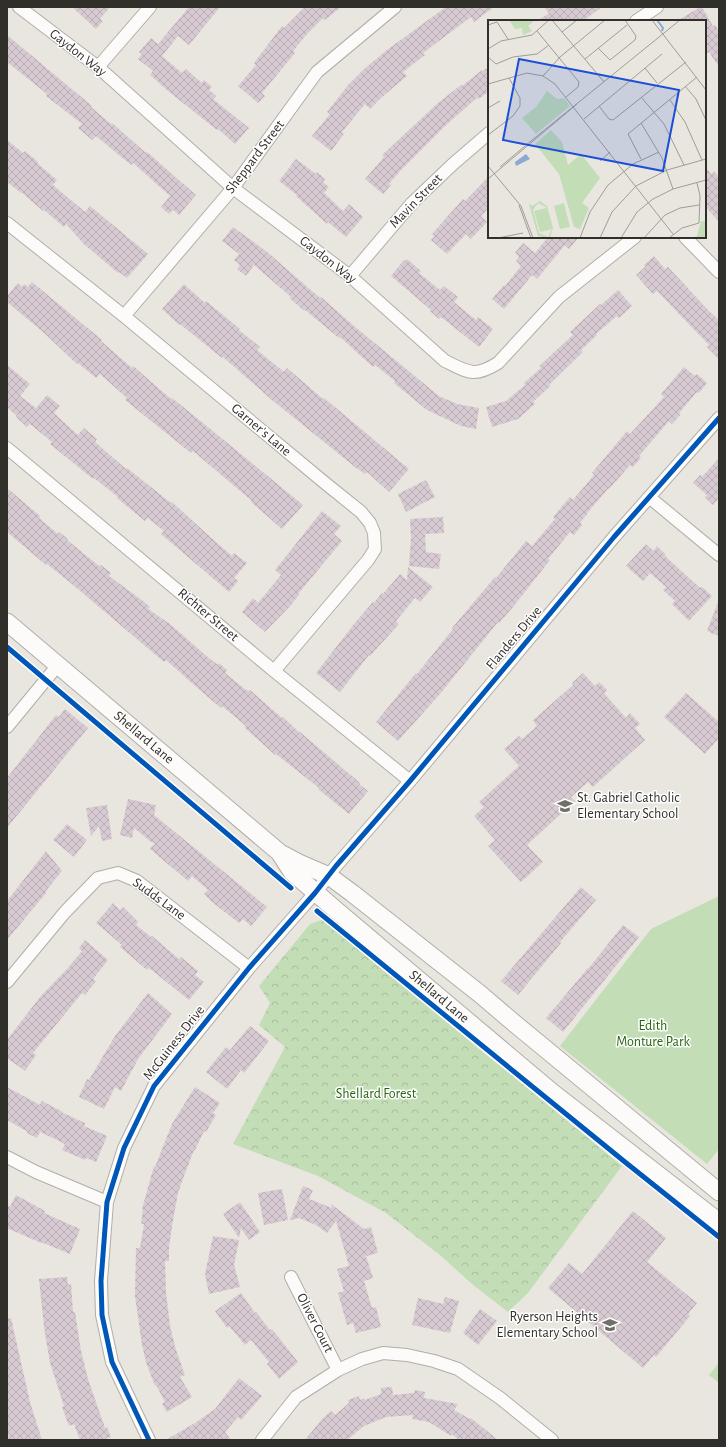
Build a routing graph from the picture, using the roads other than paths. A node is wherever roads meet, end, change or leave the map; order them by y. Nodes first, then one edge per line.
1 (19, 7) edge
2 (150, 7) edge
3 (395, 7) edge
4 (657, 7) edge
5 (638, 20) edge
6 (98, 67) junction
7 (488, 135) edge
8 (232, 188) junction
9 (7, 223) edge
10 (634, 238) edge
11 (686, 238) edge
12 (719, 272) edge
13 (350, 276) junction
14 (124, 316) junction
15 (719, 418) edge
16 (7, 448) edge
17 (649, 497) junction
18 (719, 555) edge
19 (7, 622) edge
20 (58, 665) junction
21 (274, 671) junction
22 (7, 728) edge
23 (410, 781) junction
24 (280, 853) junction
25 (329, 876) junction
26 (315, 893) junction
27 (249, 968) junction
28 (7, 982) edge
29 (7, 1157) edge
30 (719, 1192) edge
31 (107, 1202) junction
32 (719, 1222) edge
33 (291, 1277) dead end
34 (338, 1370) junction
35 (149, 1440) edge
36 (262, 1440) edge
37 (552, 1440) edge

1 - 6 street, Gaydon Way
2 - 6 street
3 - 8 street, Sheppard Street
4 - 5 street
6 - 8 street, Gaydon Way
7 - 13 street, Mavin Street
8 - 13 street, Gaydon Way
8 - 14 street, Sheppard Street
9 - 14 street, Garner's Lane
10 - 13 street, Gaydon Way
11 - 12 street
14 - 21 street, Garner's Lane
15 - 17 street, Flanders Drive
16 - 21 street, Richter Street
17 - 18 street
17 - 23 street, Flanders Drive
19 - 20 main road, Shellard Lane
20 - 22 street
20 - 24 main road, Shellard Lane
21 - 23 street, Richter Street
23 - 25 street, Flanders Drive
24 - 25 main road, Shellard Lane
24 - 26 main road, Shellard Lane
25 - 26 street, McGuiness Drive
25 - 30 main road, Shellard Lane
26 - 27 street, McGuiness Drive
26 - 32 main road, Shellard Lane
27 - 28 street, Sudds Lane
27 - 31 street, McGuiness Drive
29 - 31 street
31 - 35 street, McGuiness Drive
33 - 34 street, Oliver Court
34 - 36 street
34 - 37 street

